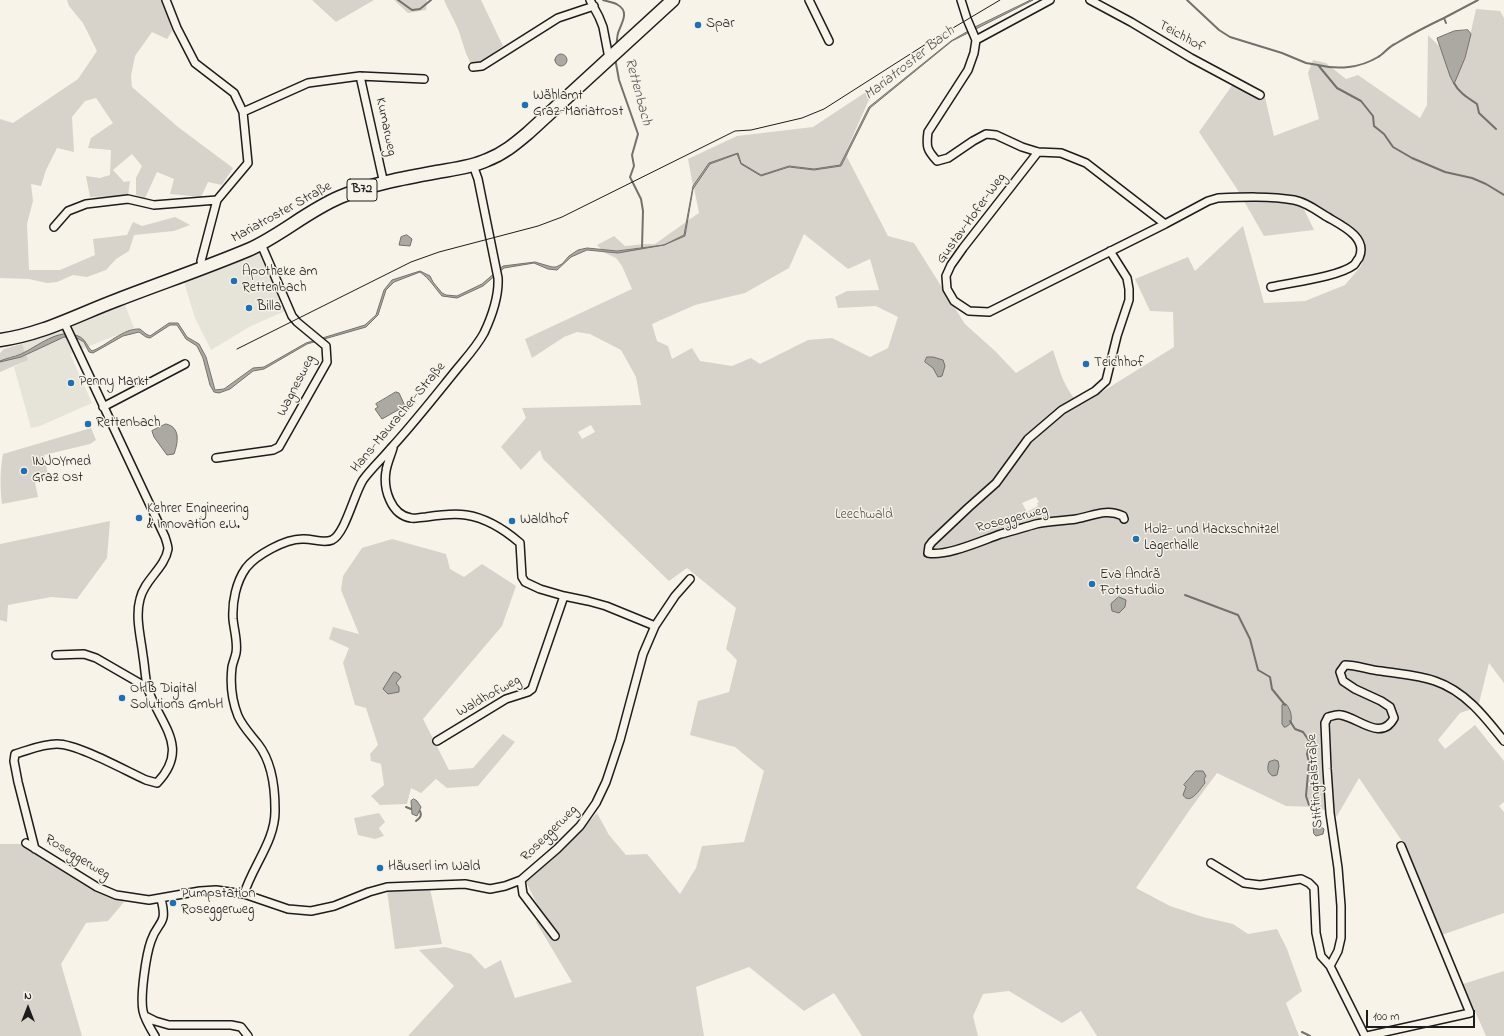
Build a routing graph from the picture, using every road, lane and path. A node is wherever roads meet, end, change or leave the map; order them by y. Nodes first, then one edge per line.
1 (166, 0) edge
2 (673, 0) edge
3 (809, 0) edge
4 (961, 0) edge
5 (1050, 0) edge
6 (1090, 0) edge
7 (592, 3) edge
8 (975, 37) junction
9 (829, 41) dead end
10 (616, 52) junction
11 (473, 67) dead end
12 (360, 76) junction
13 (424, 79) dead end
14 (1260, 95) dead end
15 (243, 112) junction
16 (1038, 152) junction
17 (473, 165) junction
18 (384, 184) junction
19 (217, 200) junction
20 (1165, 224) junction
21 (54, 227) dead end
22 (262, 244) junction
23 (1110, 251) junction
24 (203, 268) junction
25 (1271, 287) dead end
26 (66, 327) junction
27 (0, 340) edge
28 (185, 364) dead end
29 (103, 407) junction
30 (393, 446) junction
31 (216, 458) dead end
32 (1124, 519) dead end
33 (690, 578) dead end
34 (564, 596) junction
35 (655, 626) junction
36 (56, 655) dead end
37 (148, 688) junction
38 (437, 741) dead end
39 (1504, 741) edge
40 (26, 843) dead end
41 (1400, 846) dead end
42 (35, 849) junction
43 (1211, 863) dead end
44 (521, 880) junction
45 (244, 894) junction
46 (161, 899) junction
47 (555, 936) dead end
48 (1330, 966) junction
49 (145, 1016) junction
50 (155, 1036) edge
51 (248, 1036) edge
52 (1366, 1036) edge

1 - 15 street
2 - 10 main road, Mariatroster Straße / B72
3 - 9 street
4 - 8 street
5 - 8 street
6 - 14 street, Teichhof
7 - 10 street
7 - 11 street
8 - 16 street
10 - 17 main road, Mariatroster Straße / B72
12 - 13 street
12 - 15 street
12 - 18 street, Kumarweg
15 - 19 street
16 - 20 street
16 - 23 street, Gustav-Hofer-Weg
17 - 18 main road, Mariatroster Straße / B72
17 - 30 street, Hans-Mauracher-Straße
18 - 22 main road, Mariatroster Straße / B72
19 - 21 street
19 - 24 street
20 - 23 street
20 - 25 street
22 - 24 main road, Mariatroster Straße / B72
22 - 31 street, Wagnesweg
23 - 32 street, Roseggerweg
24 - 26 main road, Mariatroster Straße / B72
26 - 27 main road, Mariatroster Straße / B72
26 - 29 street
28 - 29 street
29 - 37 street
30 - 34 street
30 - 45 street, Hans-Mauracher-Straße
33 - 35 street, Roseggerweg
34 - 35 street
34 - 38 street, Waldhofweg
35 - 44 street, Roseggerweg
36 - 37 street
37 - 42 street
39 - 48 street, Stiftingtalstraße
40 - 42 street, Roseggerweg
41 - 52 street
42 - 46 street, Roseggerweg
43 - 48 street
44 - 45 street, Roseggerweg
44 - 47 street
45 - 46 street, Roseggerweg
46 - 49 street
48 - 52 street
49 - 50 street
49 - 51 street

